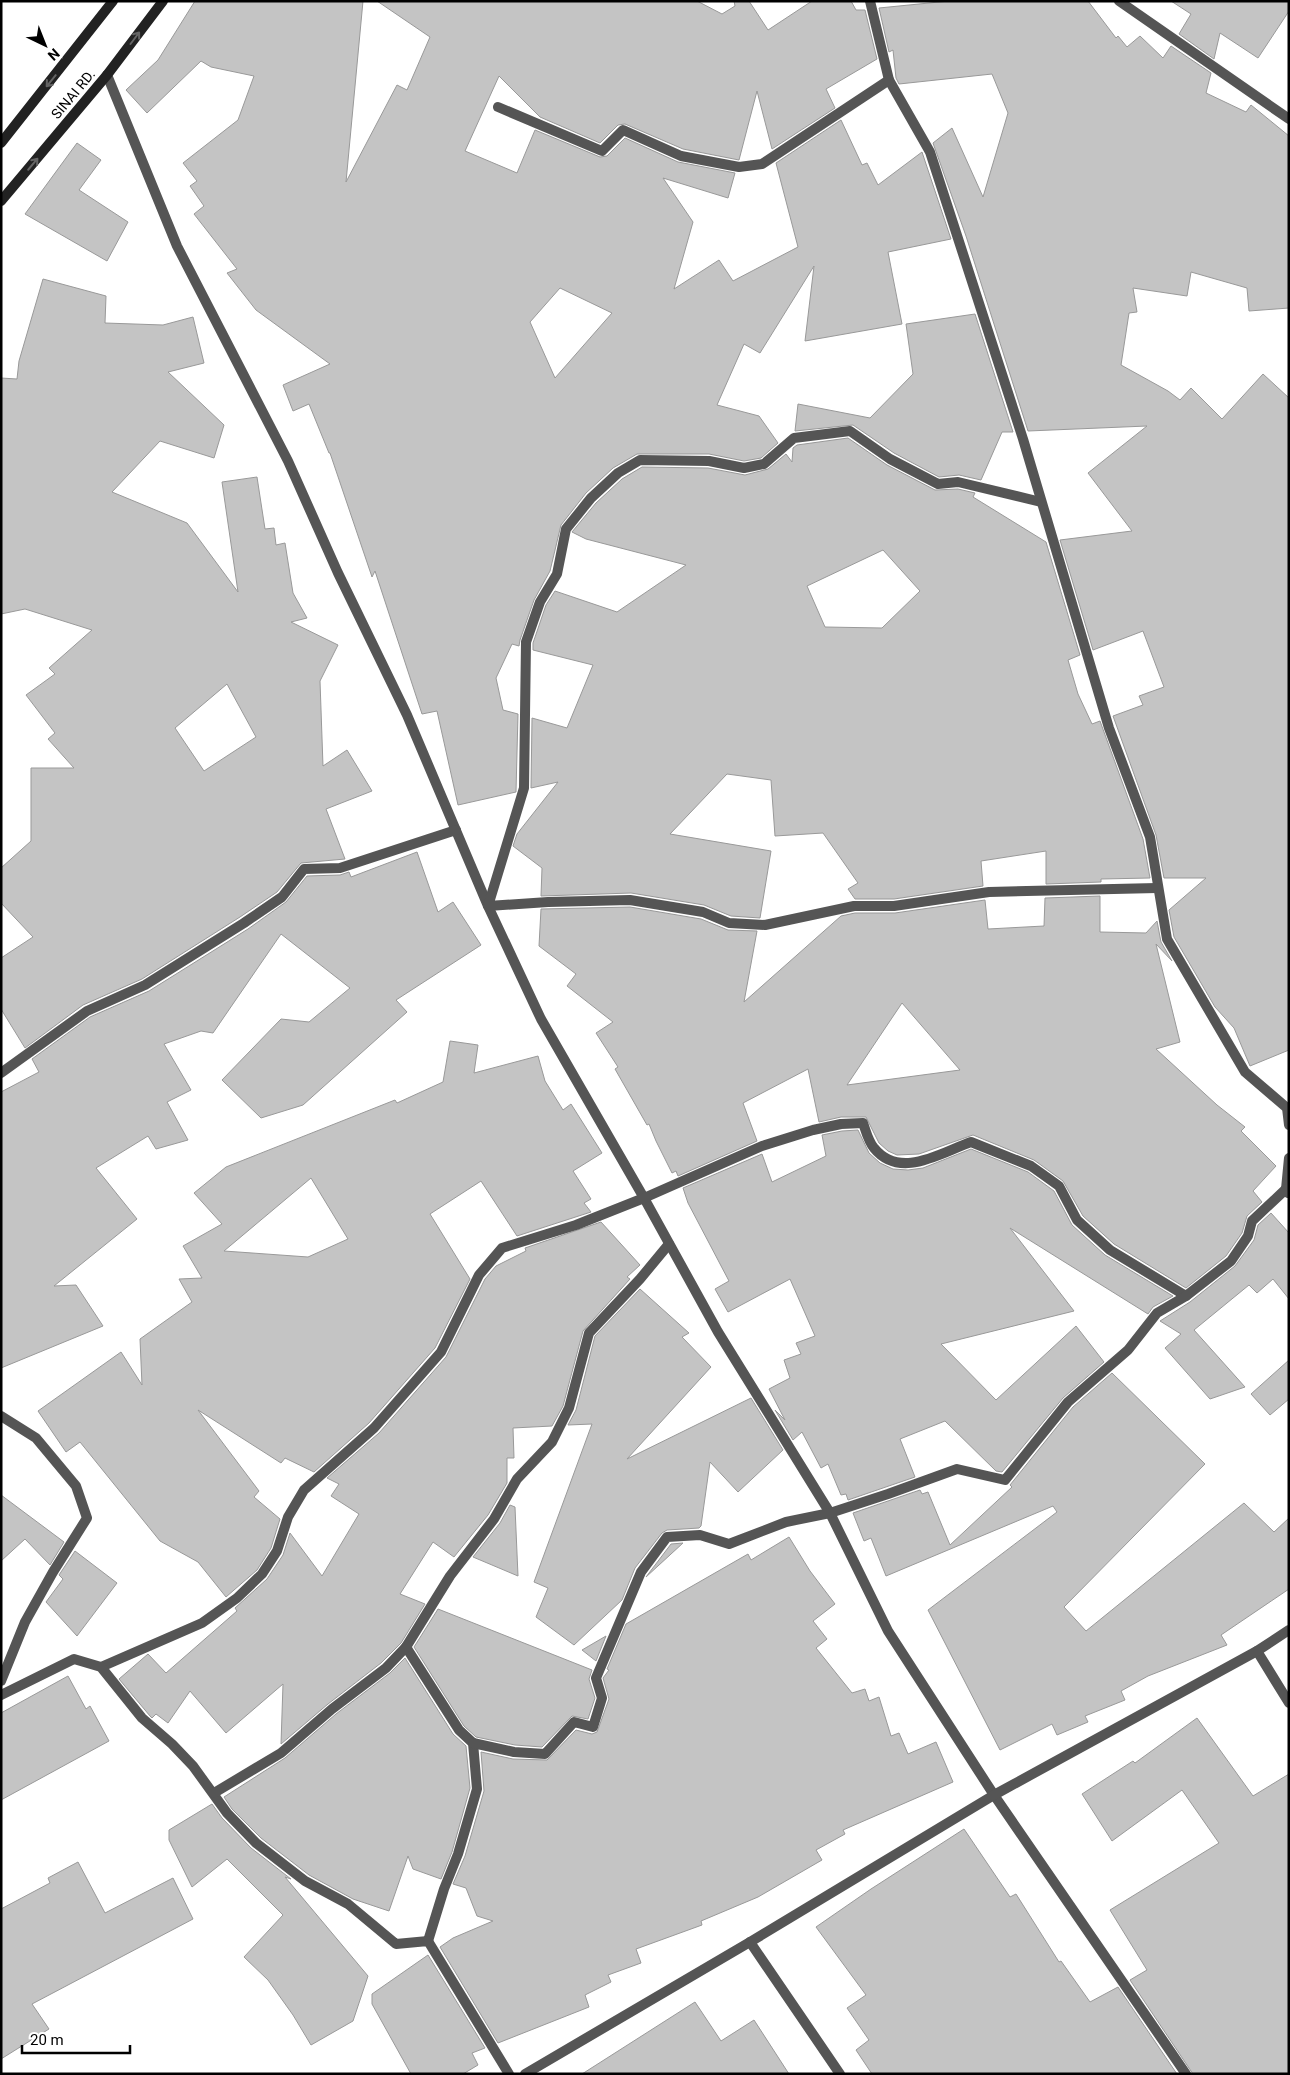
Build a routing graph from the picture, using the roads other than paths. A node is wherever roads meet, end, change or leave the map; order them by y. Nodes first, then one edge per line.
1 (113, 1) edge
2 (163, 1) edge
3 (870, 1) edge
4 (1120, 1) edge
5 (107, 75) junction
6 (889, 80) junction
7 (498, 107) dead end
8 (1289, 118) edge
9 (1, 142) edge
10 (1, 201) edge
11 (1041, 502) junction
12 (456, 830) junction
13 (1157, 888) junction
14 (488, 906) junction
15 (1, 1073) edge
16 (1288, 1107) edge
17 (1289, 1125) edge
18 (1289, 1158) edge
19 (1287, 1191) edge
20 (644, 1198) junction
21 (669, 1244) junction
22 (1186, 1296) junction
23 (1, 1416) edge
24 (830, 1512) junction
25 (1289, 1630) edge
26 (406, 1647) junction
27 (1257, 1651) junction
28 (101, 1667) junction
29 (1, 1681) edge
30 (1, 1695) edge
31 (1289, 1703) edge
32 (473, 1743) junction
33 (214, 1793) junction
34 (994, 1795) junction
35 (428, 1941) junction
36 (750, 1942) junction
37 (509, 2074) edge
38 (524, 2074) edge
39 (840, 2074) edge
40 (1186, 2074) edge

1 -> 9 main road
5 -> 2 main road, SINAI RD.
3 - 6 street
4 - 8 street
10 -> 5 main road, SINAI RD.
5 - 12 street
6 - 7 street
6 - 11 street
11 - 13 street
11 - 14 street
12 - 14 street
12 - 15 street
13 - 14 street
13 - 16 street
14 - 20 street
16 - 17 street
18 - 19 street
19 - 22 street
20 - 21 street
20 - 22 street
20 - 28 street
21 - 24 street
21 - 26 street
22 - 24 street
23 - 29 street
24 - 32 street
24 - 34 street
25 - 27 street
26 - 32 street
26 - 33 street
27 - 31 street
27 - 34 street
28 - 30 street
28 - 33 street
32 - 35 street
33 - 35 street
34 - 36 street
34 - 40 street
35 - 37 street
36 - 38 street
36 - 39 street

